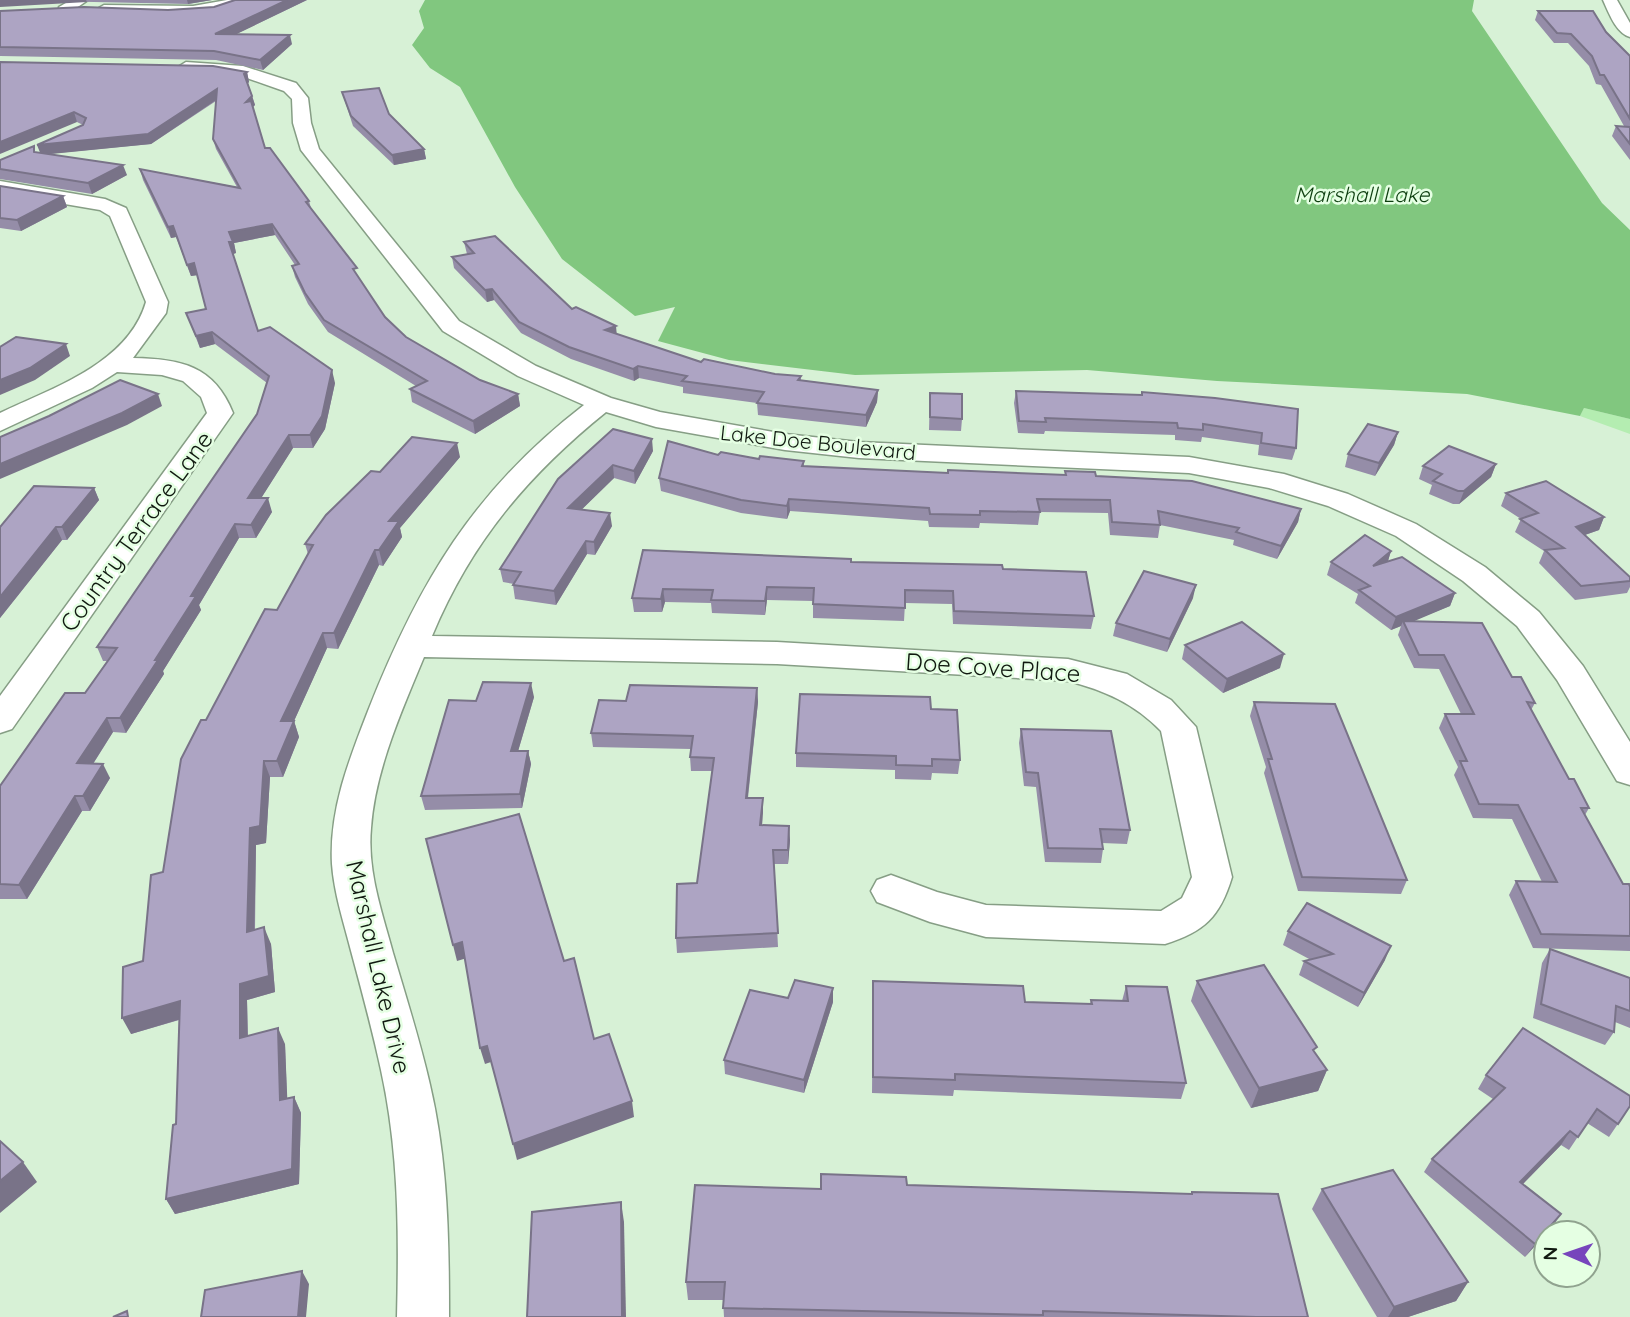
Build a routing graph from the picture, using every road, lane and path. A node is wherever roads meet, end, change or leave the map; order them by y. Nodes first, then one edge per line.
1 (81, 0) edge
2 (239, 0) edge
3 (1610, 0) edge
4 (64, 10) junction
5 (48, 12) edge
6 (1630, 33) edge
7 (173, 66) edge
8 (0, 187) edge
9 (112, 365) junction
10 (602, 403) junction
11 (0, 423) edge
12 (412, 646) junction
13 (0, 721) edge
14 (1630, 772) edge
15 (891, 891) dead end
16 (423, 1317) edge

1 - 4 street
2 - 4 street
3 - 6 street
4 - 5 street
7 - 10 street, Lake Doe Boulevard
8 - 9 street
9 - 11 street
9 - 13 street, Country Terrace Lane
10 - 12 street, Marshall Lake Drive
10 - 14 street, Lake Doe Boulevard
12 - 15 street, Doe Cove Place
12 - 16 street, Marshall Lake Drive

